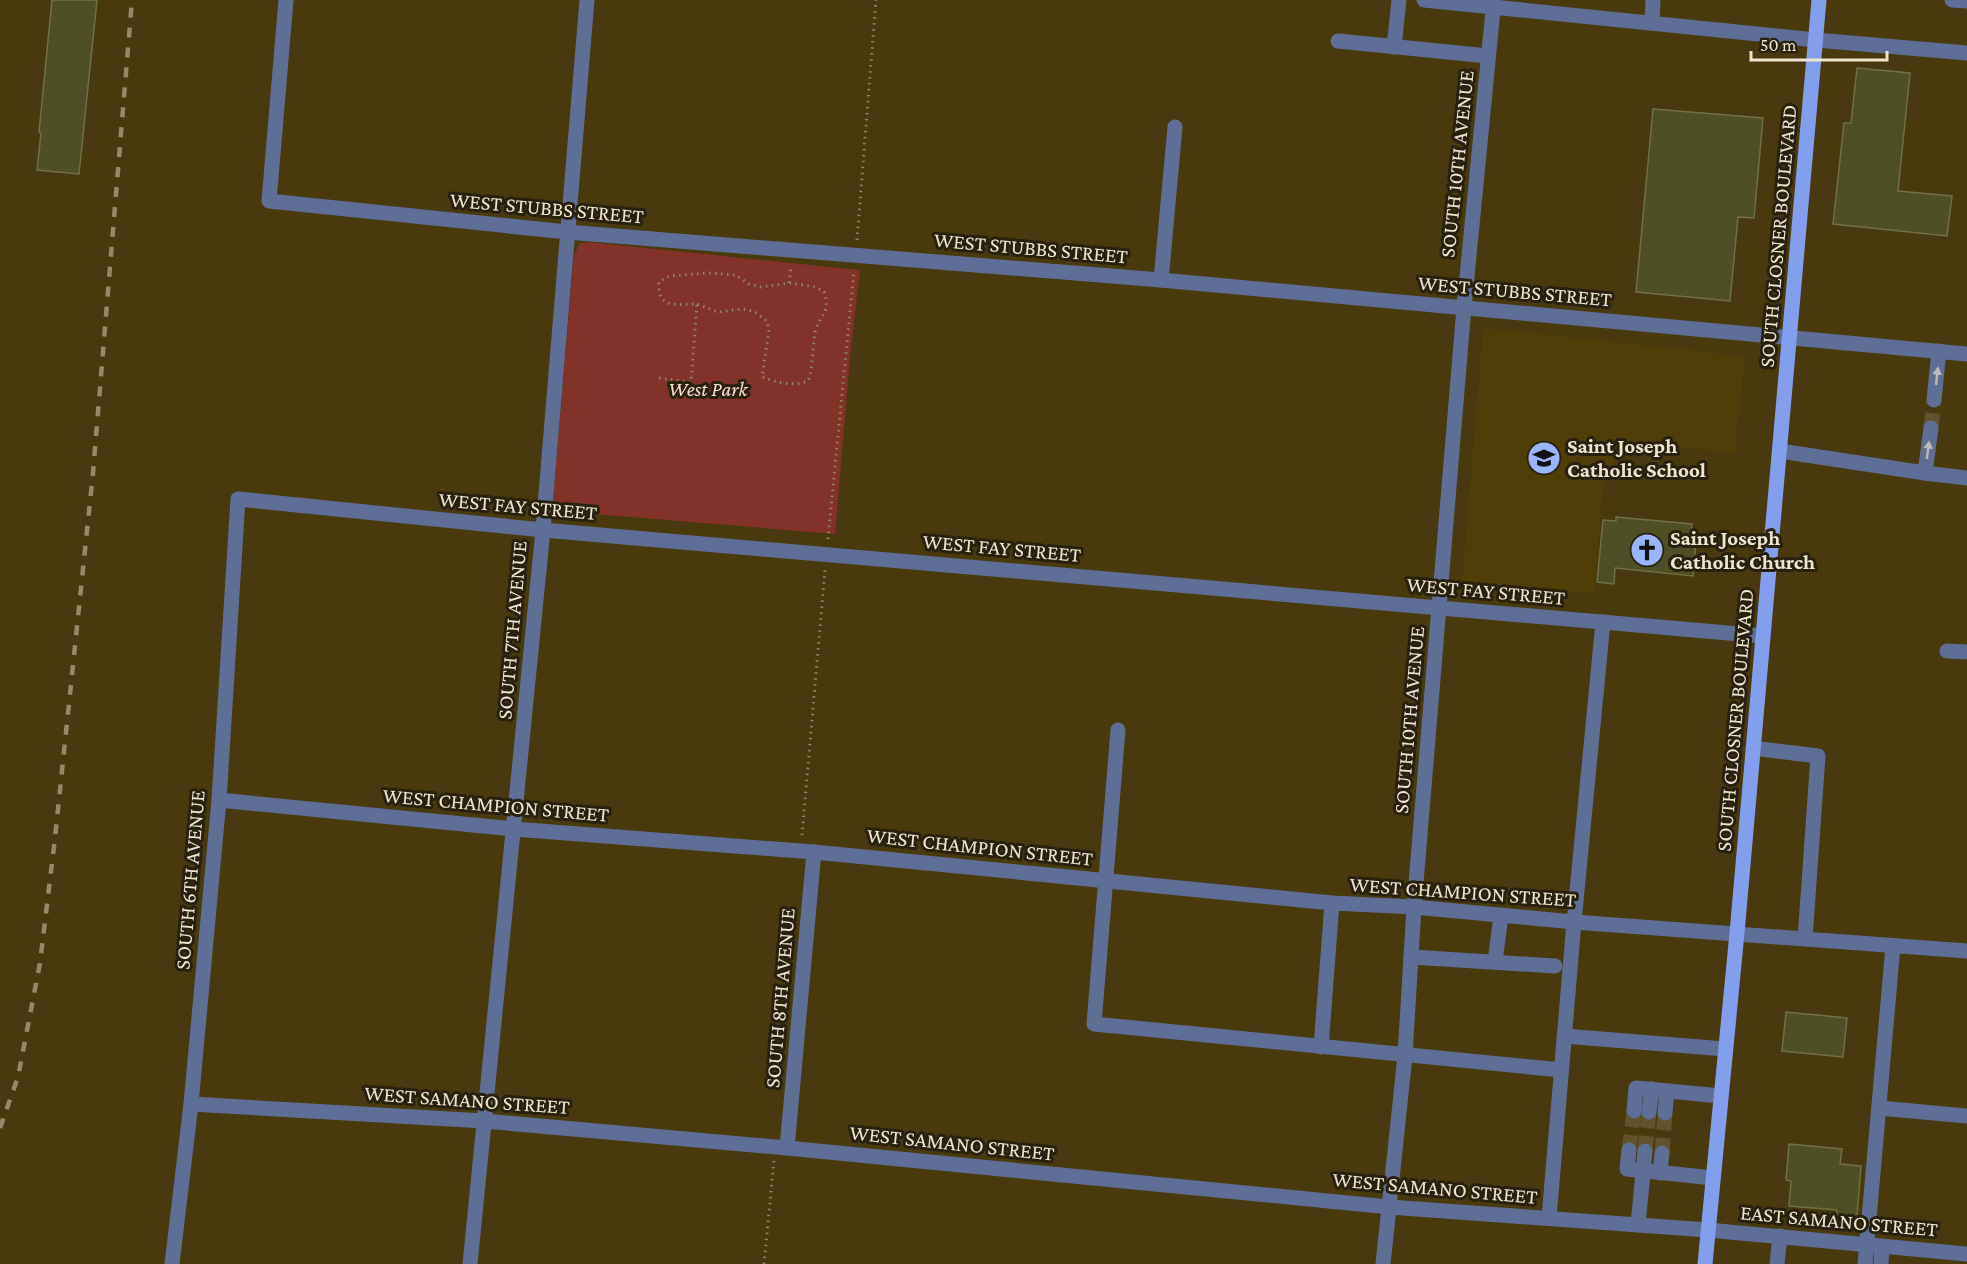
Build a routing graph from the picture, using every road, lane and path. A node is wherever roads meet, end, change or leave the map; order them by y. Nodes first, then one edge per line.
1 (286, 0) edge
2 (586, 0) edge
3 (876, 0) edge
4 (1399, 0) edge
5 (1424, 0) edge
6 (1653, 0) edge
7 (1819, 0) edge
8 (1953, 0) edge
9 (1967, 1) edge
10 (1494, 3) edge
11 (1572, 7) edge
12 (1652, 23) junction
13 (1816, 40) junction
14 (1338, 41) dead end
15 (1394, 47) junction
16 (1967, 53) edge
17 (1488, 56) junction
18 (1175, 128) dead end
19 (567, 232) junction
20 (858, 233) dead end
21 (791, 267) dead end
22 (854, 273) dead end
23 (1161, 280) junction
24 (789, 283) junction
25 (698, 304) junction
26 (1464, 307) junction
27 (1790, 339) junction
28 (1939, 351) junction
29 (1967, 354) edge
30 (659, 378) dead end
31 (1934, 400) tunnel mouth
32 (1931, 428) tunnel mouth
33 (1780, 451) junction
34 (1925, 473) junction
35 (1967, 478) edge
36 (238, 499) joint
37 (543, 530) junction
38 (829, 531) dead end
39 (825, 573) dead end
40 (1439, 609) junction
41 (1602, 622) junction
42 (1763, 636) junction
43 (1947, 651) dead end
44 (1967, 652) edge
45 (1118, 729) dead end
46 (1753, 748) junction
47 (219, 800) junction
48 (803, 828) dead end
49 (514, 829) junction
50 (814, 852) junction
51 (1107, 881) junction
52 (1332, 903) junction
53 (1414, 907) junction
54 (1501, 915) junction
55 (1574, 922) junction
56 (1737, 933) junction
57 (1805, 939) junction
58 (1893, 946) junction
59 (1967, 951) edge
60 (1411, 957) junction
61 (1495, 962) junction
62 (1555, 966) dead end
63 (1572, 1037) junction
64 (1321, 1047) junction
65 (1725, 1049) junction
66 (1405, 1056) junction
67 (1561, 1070) junction
68 (1659, 1090) junction
69 (1721, 1096) junction
70 (191, 1104) junction
71 (1879, 1108) junction
72 (1641, 1112) tunnel mouth
73 (1665, 1113) tunnel mouth
74 (1967, 1116) edge
75 (484, 1121) junction
76 (787, 1148) junction
77 (1629, 1150) tunnel mouth
78 (1645, 1151) tunnel mouth
79 (1662, 1153) tunnel mouth
80 (774, 1167) dead end
81 (1643, 1171) junction
82 (1660, 1173) junction
83 (1713, 1178) junction
84 (1389, 1207) junction
85 (1549, 1218) junction
86 (1638, 1225) junction
87 (1708, 1230) junction
88 (1780, 1236) junction
89 (1866, 1244) junction
90 (1882, 1246) junction
91 (1967, 1254) edge
92 (1924, 1257) edge
93 (172, 1264) edge
94 (470, 1264) edge
95 (764, 1264) edge
96 (1383, 1264) edge
97 (1705, 1264) edge
98 (1777, 1264) edge
99 (1865, 1264) edge
100 (1881, 1264) edge

1 - 19 street, WEST STUBBS STREET
2 - 19 street, SOUTH 7TH AVENUE
3 - 20 path
4 - 15 street
5 - 10 street
6 - 12 street
7 - 13 main road, SOUTH CLOSNER BOULEVARD
8 - 9 street
10 - 11 street
10 - 17 street, SOUTH 10TH AVENUE
11 - 12 street
12 - 13 street
13 - 16 street
13 - 27 main road, SOUTH CLOSNER BOULEVARD
14 - 15 street
15 - 17 street
17 - 26 street, SOUTH 10TH AVENUE
18 - 23 street
19 - 23 street, WEST STUBBS STREET
19 - 37 street, SOUTH 7TH AVENUE
21 - 24 path
22 - 38 path
23 - 26 street, WEST STUBBS STREET
24 - 25 path
24 - 25 path
25 - 30 path
26 - 27 street, WEST STUBBS STREET
26 - 40 street, SOUTH 10TH AVENUE
27 - 28 street, WEST STUBBS STREET
27 - 33 main road, SOUTH CLOSNER BOULEVARD
28 - 29 street, WEST STUBBS STREET
31 -> 28 street
34 -> 32 street
33 - 34 street
33 - 42 main road, SOUTH CLOSNER BOULEVARD
34 - 35 street
36 - 37 street, WEST FAY STREET
36 - 47 street, SOUTH 6TH AVENUE
37 - 40 street, WEST FAY STREET
37 - 49 street, SOUTH 7TH AVENUE
39 - 48 path
40 - 41 street, WEST FAY STREET
40 - 53 street, SOUTH 10TH AVENUE
41 - 42 street, WEST FAY STREET
41 - 55 street
42 - 46 main road, SOUTH CLOSNER BOULEVARD
43 - 44 street
45 - 51 street
46 - 56 main road, SOUTH CLOSNER BOULEVARD
46 - 57 street
47 - 49 street, WEST CHAMPION STREET
47 - 70 street, SOUTH 6TH AVENUE
49 - 50 street, WEST CHAMPION STREET
49 - 75 street, SOUTH 7TH AVENUE
50 - 51 street, WEST CHAMPION STREET
50 - 76 street, SOUTH 8TH AVENUE
51 - 52 street, WEST CHAMPION STREET
51 - 64 street
52 - 53 street, WEST CHAMPION STREET
52 - 64 street
53 - 54 street, WEST CHAMPION STREET
53 - 60 street, SOUTH 10TH AVENUE
54 - 55 street, WEST CHAMPION STREET
54 - 61 street
55 - 56 street, WEST CHAMPION STREET
55 - 63 street
56 - 57 street, WEST CHAMPION STREET
56 - 65 main road, SOUTH CLOSNER BOULEVARD
57 - 58 street, WEST CHAMPION STREET
58 - 59 street, WEST CHAMPION STREET
58 - 71 street
60 - 61 street
60 - 66 street, SOUTH 10TH AVENUE
61 - 62 street
63 - 65 street
63 - 67 street
64 - 66 street
65 - 69 main road, SOUTH CLOSNER BOULEVARD
66 - 67 street
66 - 84 street, SOUTH 10TH AVENUE
67 - 85 street
68 - 69 street
68 - 72 street
68 - 73 street
69 - 83 main road, SOUTH CLOSNER BOULEVARD
70 - 75 street, WEST SAMANO STREET
70 - 93 street, SOUTH 6TH AVENUE
71 - 74 street
71 - 89 street
75 - 76 street, WEST SAMANO STREET
75 - 94 street, SOUTH 7TH AVENUE
76 - 84 street, WEST SAMANO STREET
77 - 81 street
78 - 81 street
79 - 82 street
80 - 95 path
81 - 82 street
81 - 86 street
82 - 83 street
83 - 87 main road, SOUTH CLOSNER BOULEVARD
84 - 85 street, WEST SAMANO STREET
84 - 96 street, SOUTH 10TH AVENUE
85 - 86 street, WEST SAMANO STREET
86 - 87 street, WEST SAMANO STREET
87 - 88 street, EAST SAMANO STREET
87 - 97 main road, SOUTH CLOSNER BOULEVARD
88 - 89 street, EAST SAMANO STREET
88 - 98 street
89 - 90 street, EAST SAMANO STREET
89 - 99 street
90 - 92 street, EAST SAMANO STREET
90 - 100 street
91 - 92 street, EAST SAMANO STREET

